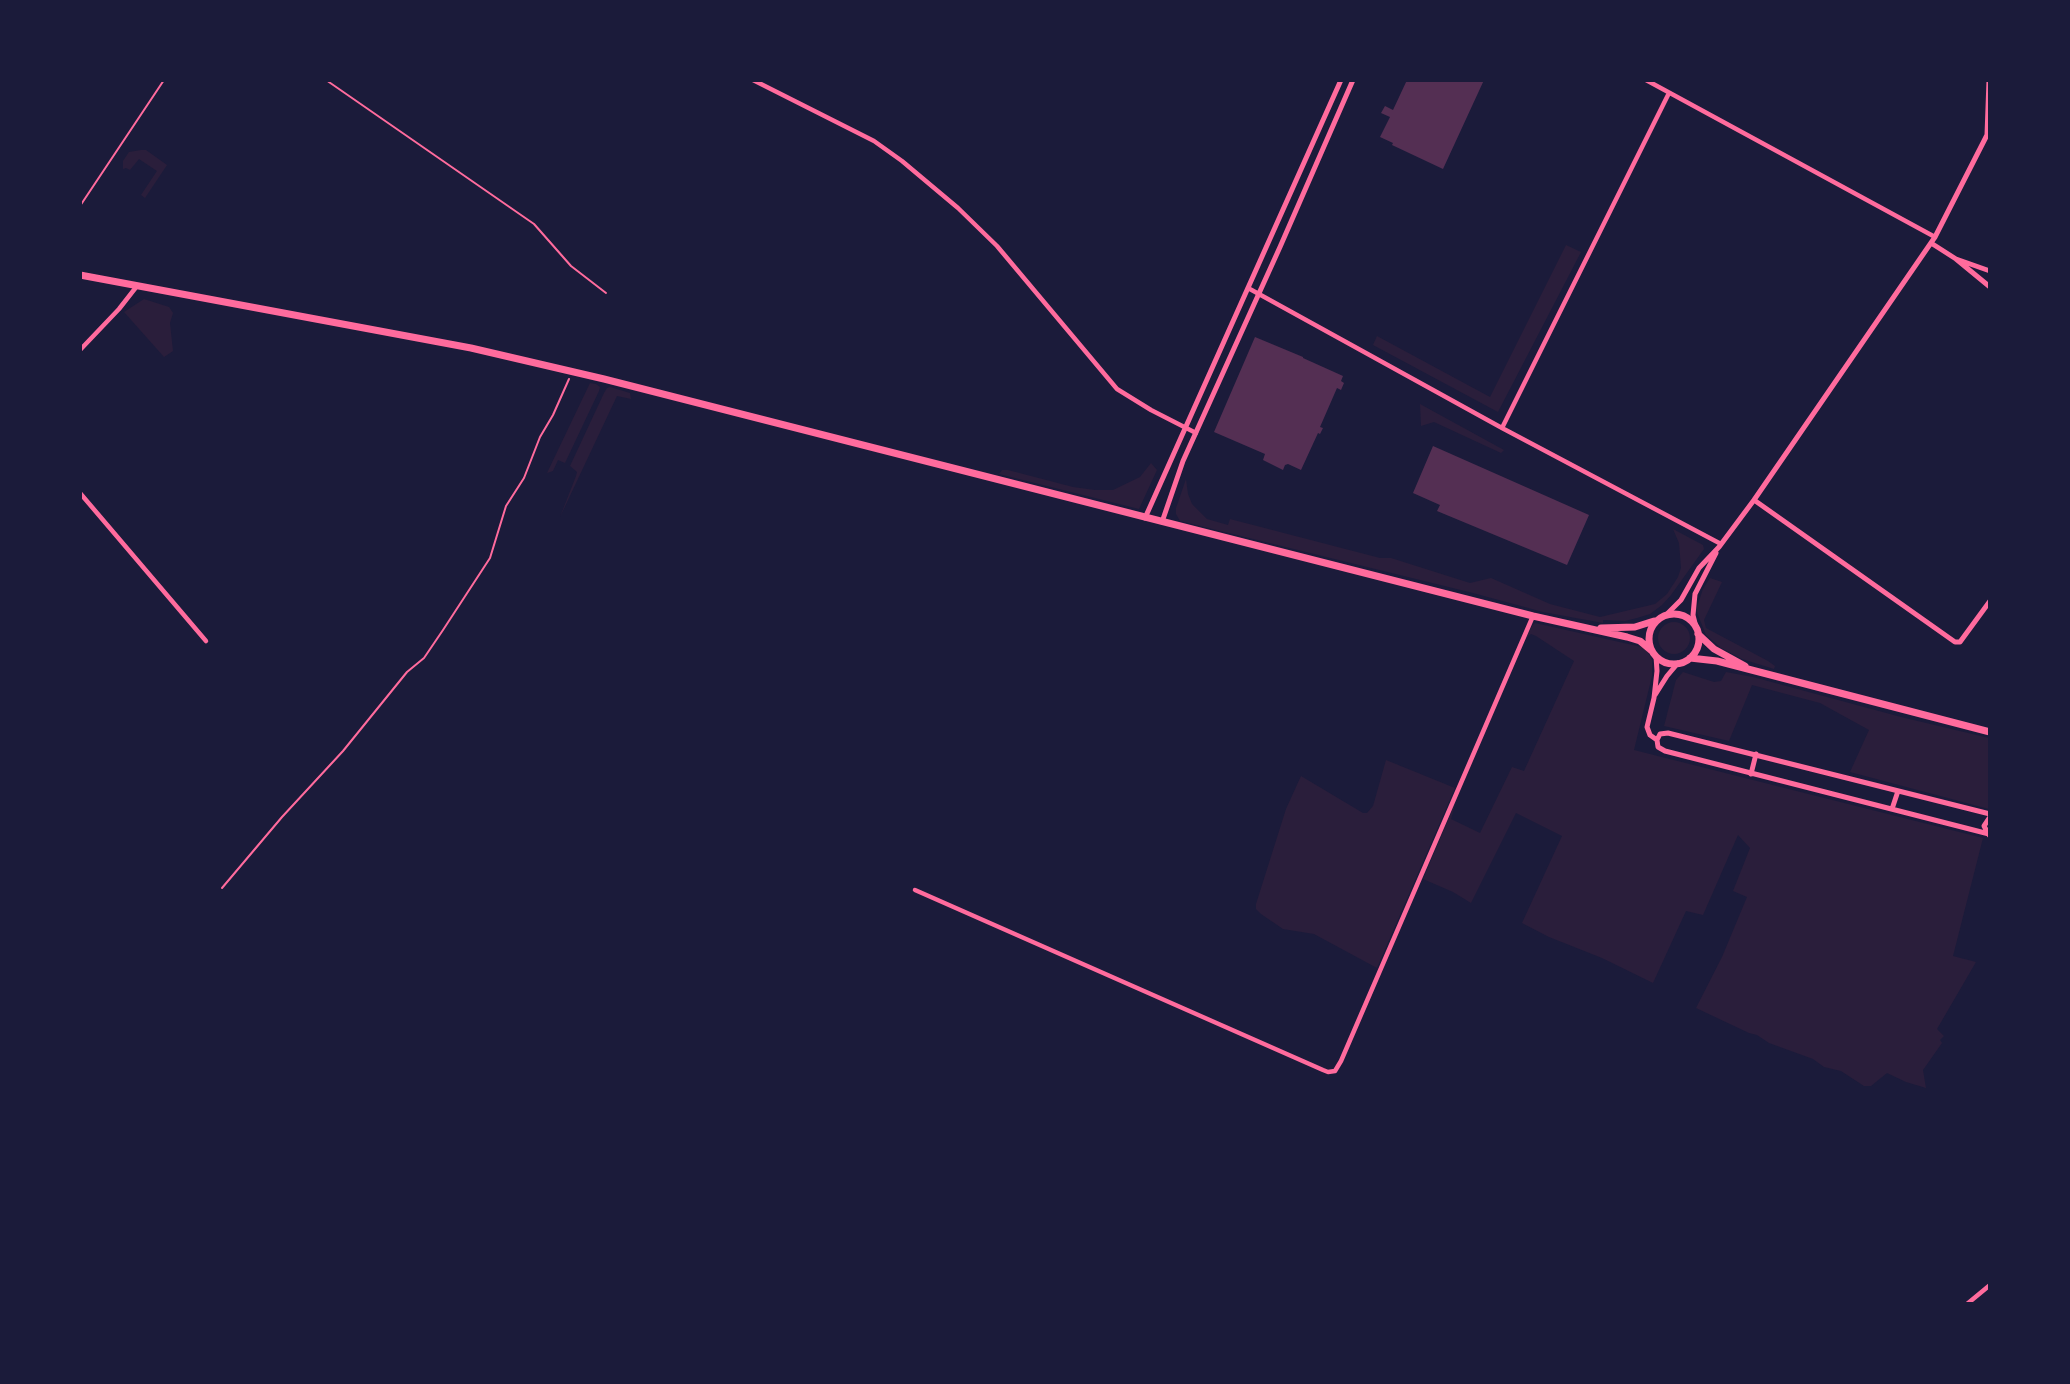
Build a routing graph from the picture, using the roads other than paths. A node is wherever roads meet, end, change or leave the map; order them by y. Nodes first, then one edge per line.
1 (753, 80) edge
2 (1341, 80) edge
3 (1353, 80) edge
4 (1646, 80) edge
5 (1989, 80) edge
6 (1669, 93) junction
7 (1933, 240) junction
8 (1956, 259) junction
9 (1990, 271) edge
10 (80, 275) edge
11 (137, 286) junction
12 (1248, 288) junction
13 (1990, 288) edge
14 (1259, 293) junction
15 (80, 350) edge
16 (1207, 378) junction
17 (1219, 382) junction
18 (1184, 428) junction
19 (1502, 428) junction
20 (1196, 433) junction
21 (80, 493) edge
22 (1754, 500) junction
23 (1145, 518) junction
24 (1162, 522) junction
25 (1720, 546) junction
26 (1990, 601) edge
27 (1533, 616) junction
28 (1663, 616) junction
29 (1588, 628) junction
30 (1697, 631) junction
31 (206, 641) dead end
32 (1654, 653) junction
33 (1690, 658) junction
34 (1678, 663) junction
35 (1751, 670) junction
36 (1654, 698) junction
37 (1990, 732) edge
38 (1657, 740) junction
39 (1756, 754) junction
40 (1751, 774) junction
41 (1898, 791) junction
42 (1892, 809) junction
43 (1990, 816) edge
44 (1989, 835) edge
45 (915, 890) dead end
46 (1990, 1285) edge
47 (1967, 1304) edge

1 - 18 street
2 - 12 street
3 - 14 street
4 - 6 street
5 - 7 street
6 - 7 street
6 - 19 street
7 - 8 street
7 - 22 street
8 - 9 street
8 - 13 street
10 - 11 main road
11 - 15 street
11 - 23 main road
12 - 14 street
12 - 16 street
14 - 17 street
14 - 19 street
16 - 17 street
16 - 18 street
17 - 20 street
18 - 20 street
18 - 23 street
19 - 25 street
20 - 24 street
21 - 31 street
22 - 25 street
22 - 26 street
23 - 24 main road
24 - 27 main road
25 - 28 street
25 - 30 street
27 - 29 main road
27 - 45 street
28 - 29 main road
28 - 30 main road
28 - 32 main road
29 - 32 main road
30 - 33 main road
30 - 35 main road
32 - 34 main road
32 - 36 street
33 - 34 main road
33 - 35 main road
34 - 36 street
35 - 37 main road
36 - 38 street
38 - 39 street
38 - 40 street
39 - 40 street
39 - 41 street
40 - 42 street
41 - 42 street
41 - 43 street
42 - 44 street
43 - 44 street
46 - 47 street

